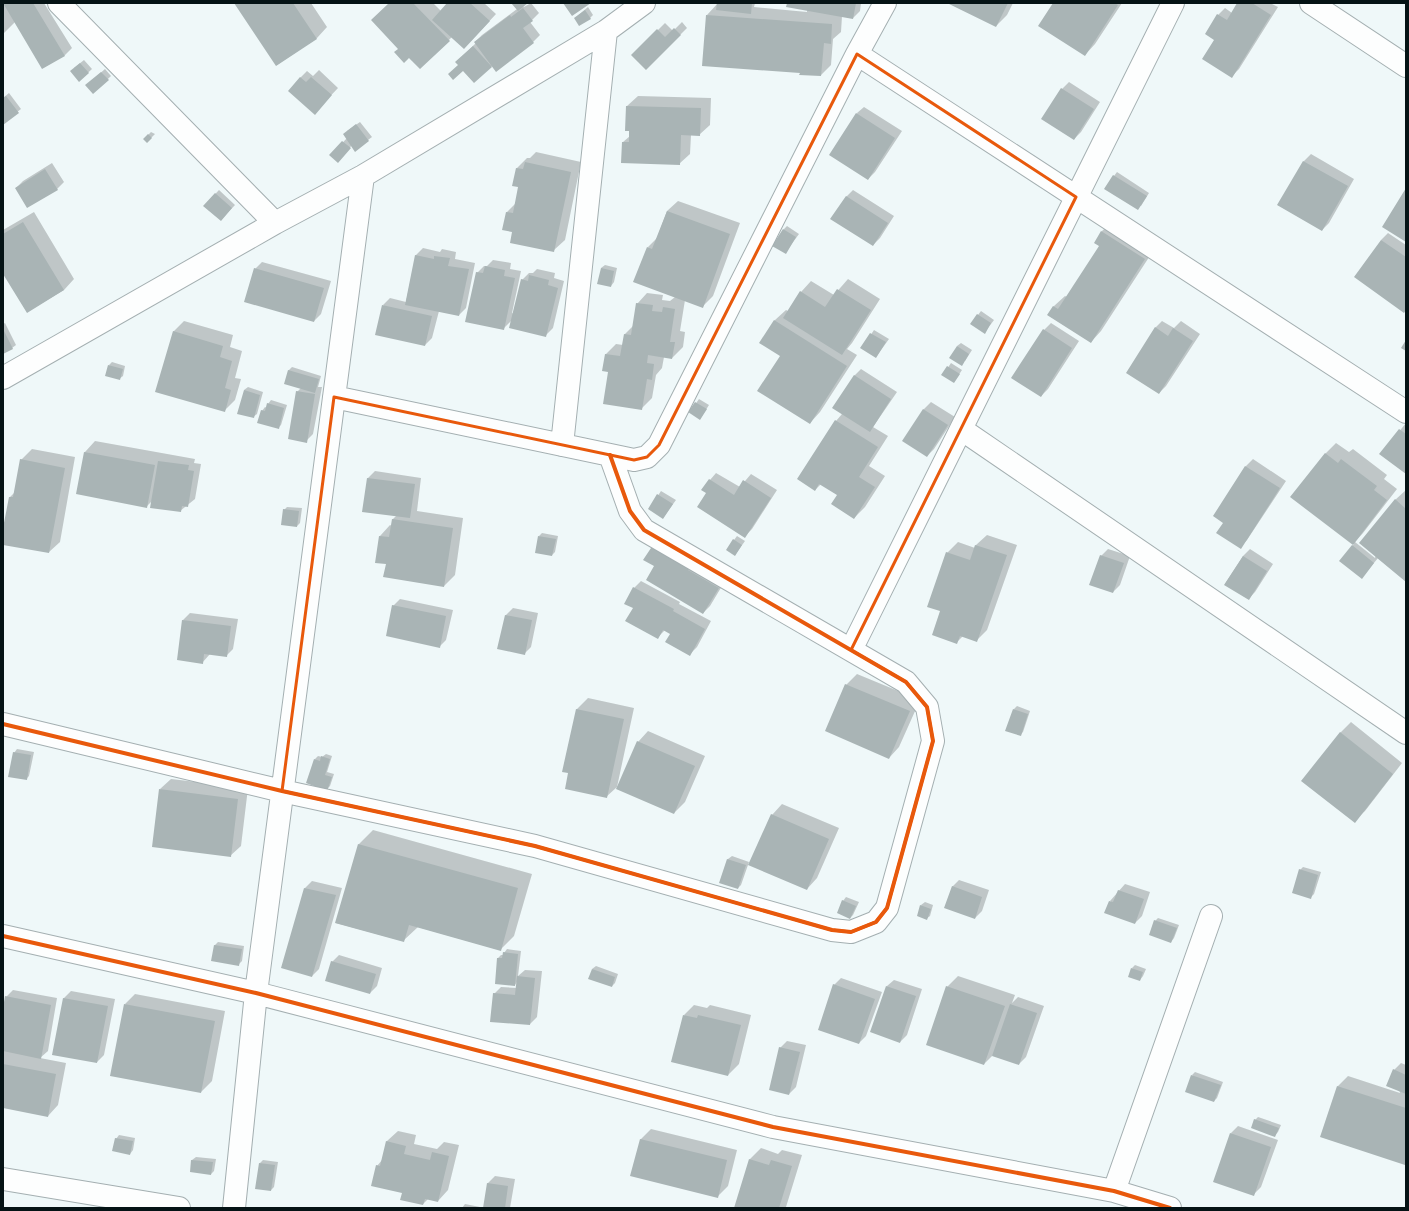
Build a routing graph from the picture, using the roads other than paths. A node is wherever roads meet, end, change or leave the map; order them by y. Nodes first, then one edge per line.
1 (59, 3) edge
2 (644, 3) edge
3 (885, 3) edge
4 (1173, 3) edge
5 (1311, 3) edge
6 (606, 31) junction
7 (857, 54) junction
8 (1406, 66) edge
9 (363, 176) junction
10 (1076, 197) junction
11 (275, 223) junction
12 (3, 378) edge
13 (334, 397) junction
14 (1406, 412) edge
15 (961, 429) junction
16 (562, 445) junction
17 (610, 455) junction
18 (851, 650) junction
19 (3, 724) edge
20 (1406, 733) edge
21 (282, 791) junction
22 (1211, 916) dead end
23 (3, 936) edge
24 (256, 993) junction
25 (3, 1179) edge
26 (1114, 1191) junction
27 (1142, 1204) edge
28 (179, 1208) edge
29 (234, 1208) edge
30 (1170, 1208) edge

1 - 11 street
2 - 6 street
3 - 7 street
4 - 10 street
5 - 8 street
6 - 9 street
6 - 16 street
7 - 10 street
7 - 17 street
9 - 11 street
9 - 13 street
10 - 14 street
10 - 15 street
11 - 12 street
13 - 16 street
13 - 21 street
15 - 18 street
15 - 20 street
16 - 17 street
17 - 18 street
18 - 21 street
19 - 21 street
21 - 24 street
22 - 26 street
23 - 24 street
24 - 26 street
24 - 29 street
25 - 28 street
26 - 27 street
27 - 30 street

